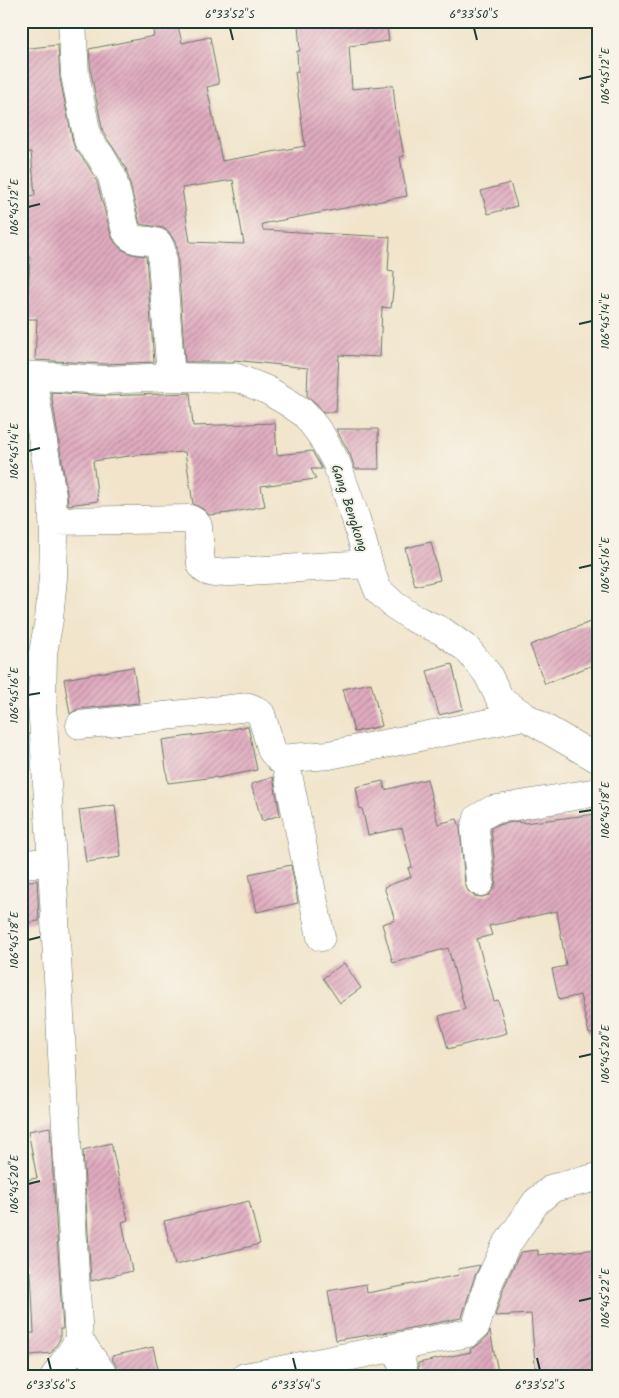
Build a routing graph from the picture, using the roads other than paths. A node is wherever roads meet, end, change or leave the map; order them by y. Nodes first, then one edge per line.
1 (72, 21) edge
2 (27, 375) edge
3 (171, 376) junction
4 (53, 521) junction
5 (368, 564) junction
6 (524, 716) junction
7 (80, 725) dead end
8 (285, 759) junction
9 (598, 759) edge
10 (598, 792) edge
11 (52, 862) junction
12 (21, 864) edge
13 (480, 882) dead end
14 (320, 937) dead end
15 (598, 1177) edge
16 (79, 1340) junction
17 (399, 1347) junction
18 (54, 1377) edge
19 (105, 1377) edge
20 (245, 1377) edge
21 (404, 1377) edge

1 - 3 street
2 - 3 street, Gang Bengkong
2 - 4 street
3 - 5 street, Gang Bengkong
4 - 5 street
4 - 11 street
5 - 6 street, Gang Bengkong
6 - 8 street
6 - 9 street, Gang Bengkong
7 - 8 street
8 - 14 street
10 - 13 street
11 - 12 street
11 - 16 street
15 - 17 street
16 - 18 street
16 - 19 street
17 - 20 street
17 - 21 street

